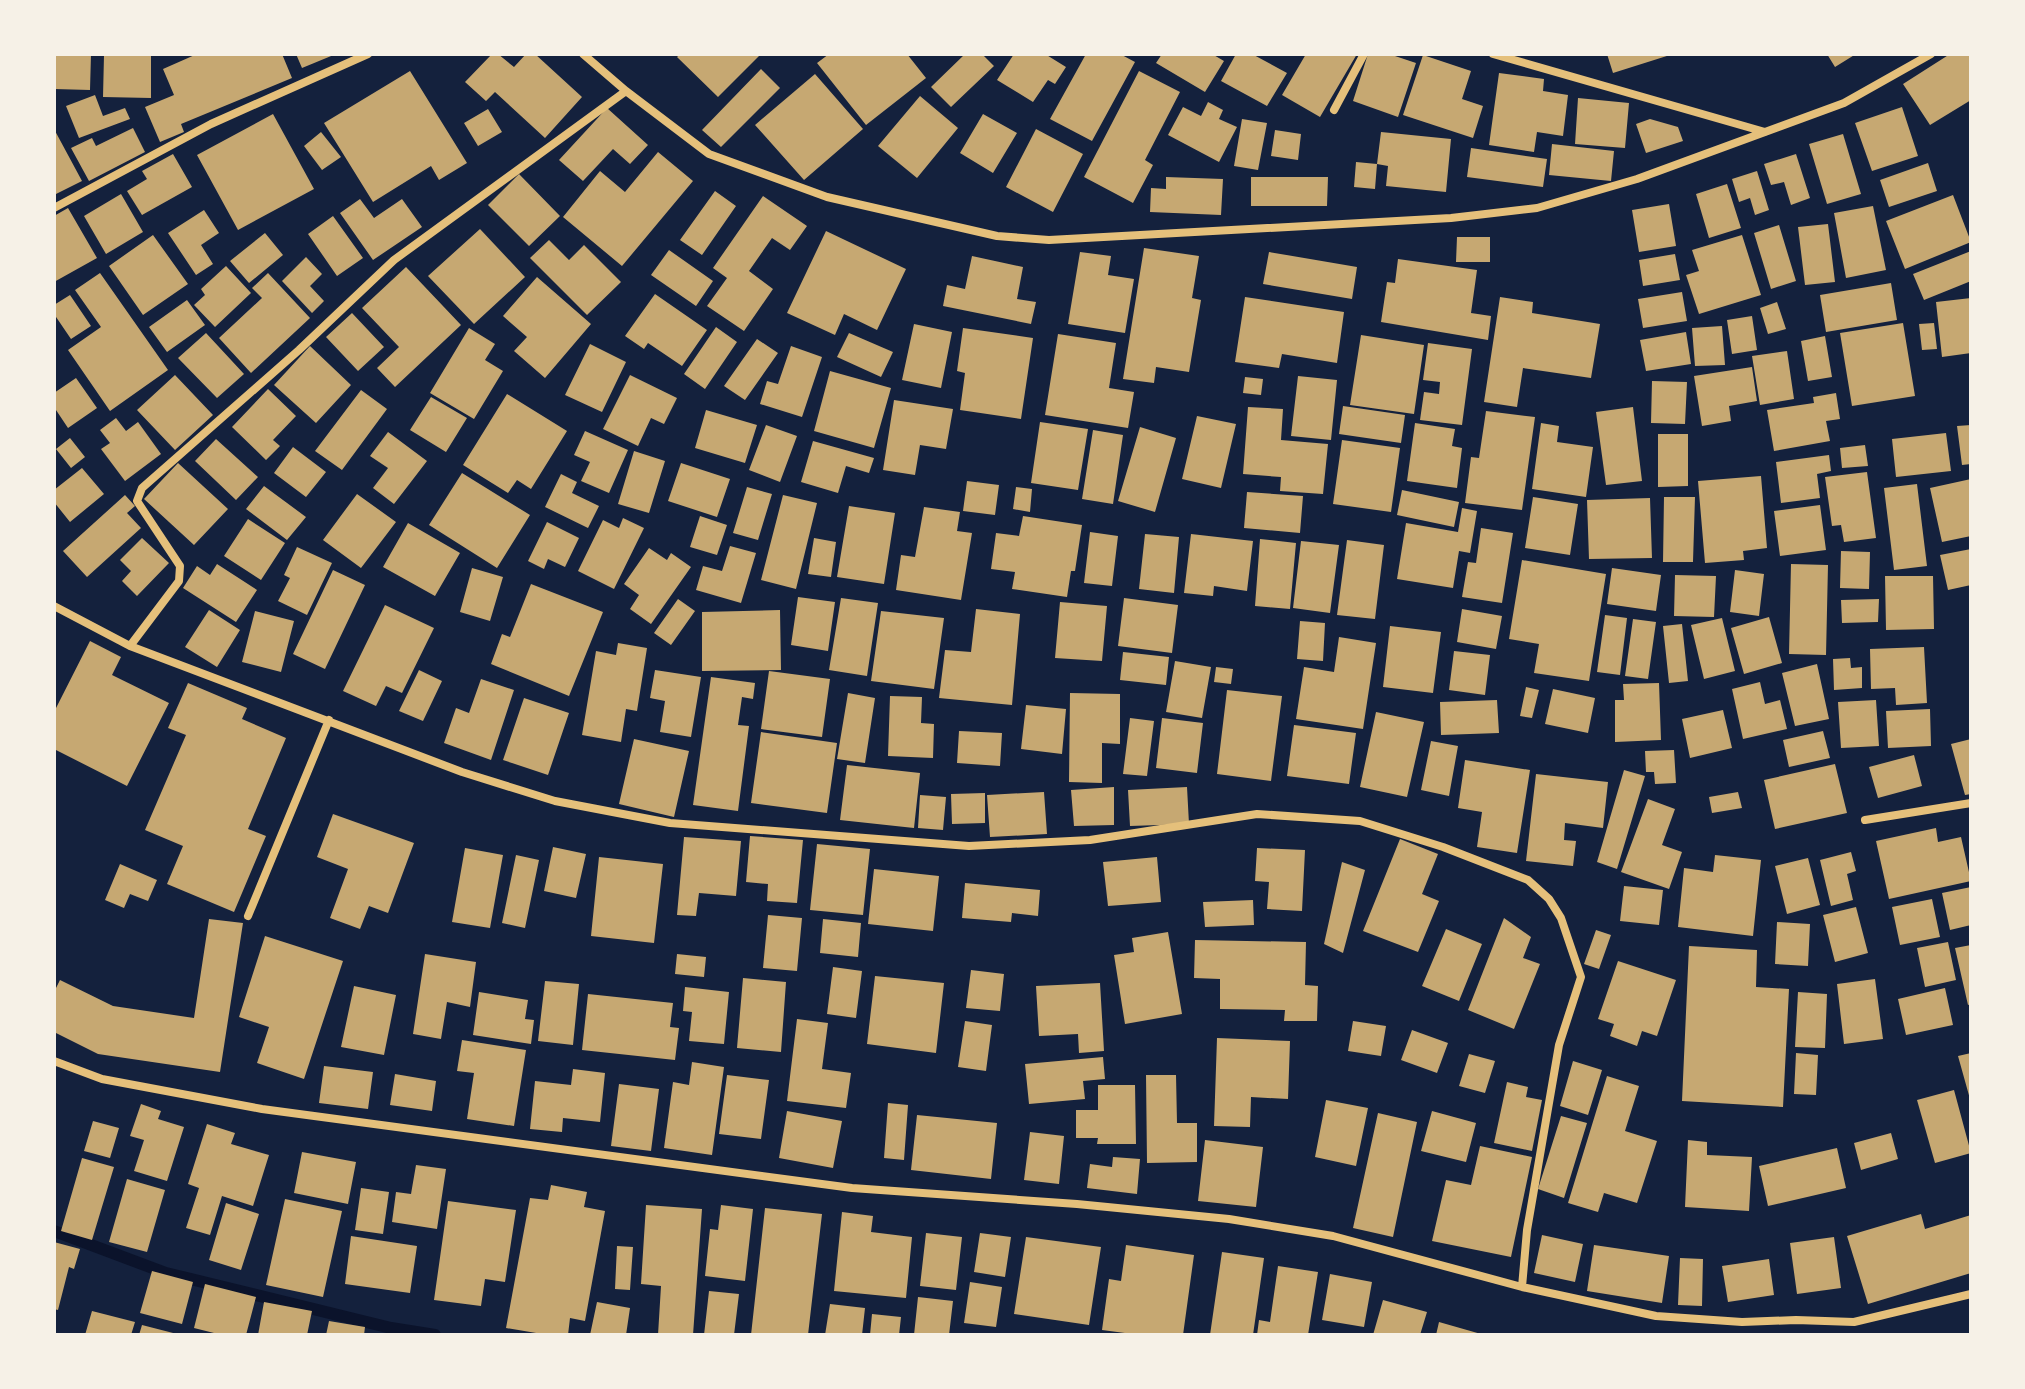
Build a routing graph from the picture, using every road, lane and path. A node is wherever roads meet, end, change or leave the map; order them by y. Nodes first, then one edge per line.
1 (368, 54) edge
2 (583, 54) edge
3 (1364, 54) edge
4 (1493, 54) edge
5 (1931, 54) edge
6 (626, 91) junction
7 (1334, 110) dead end
8 (1765, 132) junction
9 (54, 208) edge
10 (54, 606) edge
11 (130, 646) junction
12 (329, 720) junction
13 (1971, 803) edge
14 (1865, 820) dead end
15 (248, 916) dead end
16 (54, 1061) edge
17 (1522, 1287) junction
18 (1971, 1294) edge

1 - 9 street
2 - 6 street
3 - 7 street
4 - 8 street
5 - 8 street
6 - 8 street
6 - 11 street
10 - 11 street
11 - 12 street
12 - 15 street
12 - 17 street
13 - 14 street
16 - 17 street
17 - 18 street

